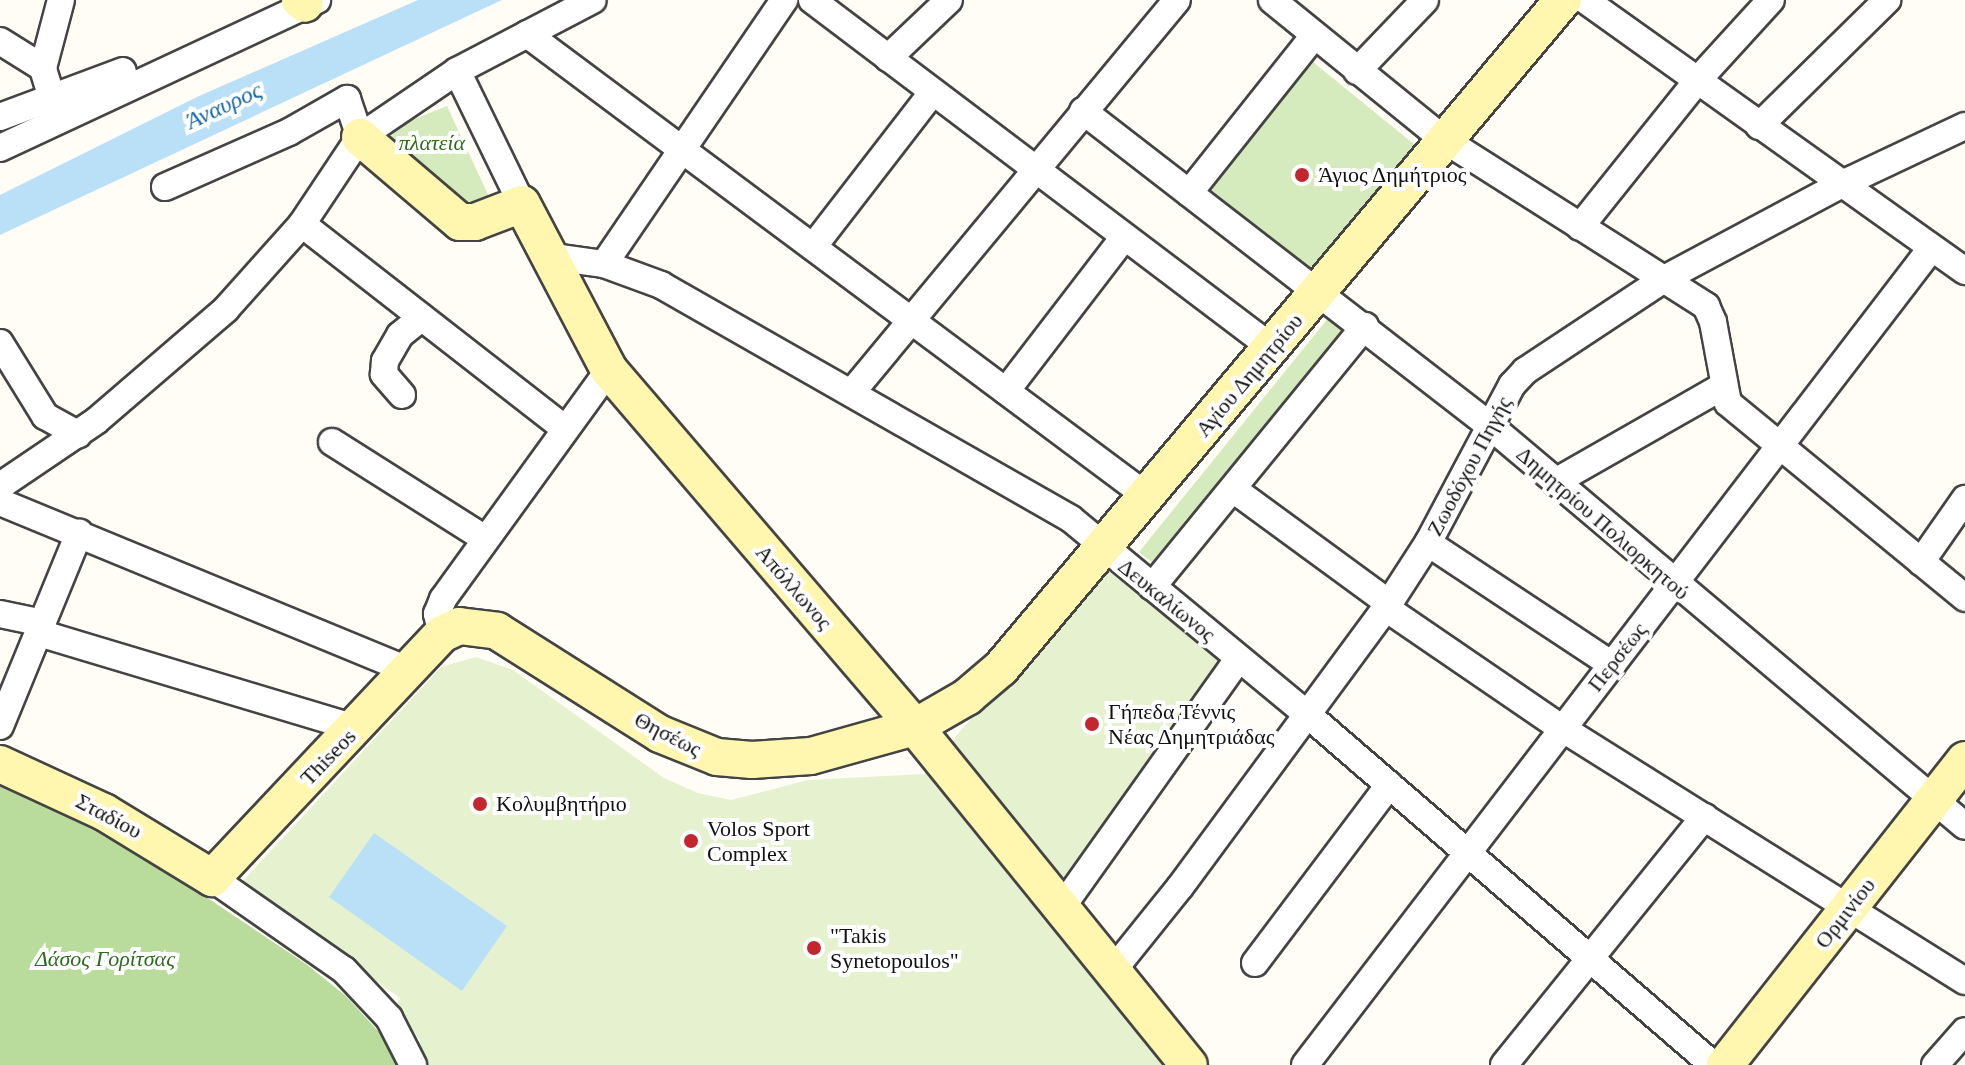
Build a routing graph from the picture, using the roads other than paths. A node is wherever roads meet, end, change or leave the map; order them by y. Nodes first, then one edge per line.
1 (61, 0) edge
2 (593, 0) edge
3 (784, 0) edge
4 (812, 0) edge
5 (949, 0) edge
6 (1177, 0) edge
7 (1272, 0) edge
8 (1425, 0) edge
9 (1563, 0) edge
10 (1585, 0) edge
11 (1771, 0) edge
12 (1887, 0) edge
13 (299, 1) edge
14 (527, 34) junction
15 (1314, 36) junction
16 (0, 41) edge
17 (888, 58) junction
18 (43, 68) junction
19 (457, 71) junction
20 (1357, 71) junction
21 (1696, 82) junction
22 (933, 92) junction
23 (51, 95) junction
24 (1083, 111) junction
25 (0, 117) edge
26 (1759, 126) junction
27 (1965, 126) edge
28 (360, 137) junction
29 (1443, 139) junction
30 (0, 148) edge
31 (682, 149) junction
32 (1034, 168) junction
33 (1840, 185) junction
34 (165, 187) dead end
35 (1189, 193) junction
36 (522, 204) junction
37 (302, 224) junction
38 (1580, 227) junction
39 (1124, 237) junction
40 (813, 247) junction
41 (1930, 250) junction
42 (546, 256) junction
43 (604, 264) junction
44 (1965, 271) edge
45 (1664, 279) junction
46 (1318, 291) junction
47 (422, 317) junction
48 (908, 318) junction
49 (1365, 326) junction
50 (0, 343) edge
51 (1271, 347) junction
52 (609, 370) junction
53 (1723, 386) junction
54 (1006, 391) junction
55 (852, 392) junction
56 (402, 395) dead end
57 (1489, 425) junction
58 (564, 428) junction
59 (78, 434) junction
60 (332, 442) dead end
61 (1778, 448) junction
62 (1555, 482) junction
63 (0, 486) edge
64 (1233, 489) junction
65 (1148, 497) junction
66 (1965, 499) edge
67 (0, 502) edge
68 (79, 533) junction
69 (484, 538) junction
70 (1428, 543) junction
71 (1104, 548) junction
72 (1921, 562) junction
73 (1673, 585) junction
74 (1152, 587) junction
75 (1965, 598) edge
76 (1387, 605) junction
77 (0, 614) edge
78 (41, 628) junction
79 (442, 634) junction
80 (1239, 658) junction
81 (1612, 665) junction
82 (408, 670) junction
83 (1307, 714) junction
84 (0, 726) edge
85 (915, 727) junction
86 (355, 728) junction
87 (1563, 729) junction
88 (1965, 760) edge
89 (0, 764) edge
90 (1389, 785) junction
91 (1933, 800) junction
92 (1704, 817) junction
93 (1965, 826) edge
94 (1467, 853) junction
95 (212, 878) junction
96 (1062, 907) junction
97 (1849, 908) junction
98 (1590, 958) junction
99 (1255, 963) dead end
100 (1114, 969) junction
101 (1965, 981) edge
102 (1965, 1031) edge
103 (413, 1065) edge
104 (1189, 1065) edge
105 (1305, 1065) edge
106 (1504, 1065) edge
107 (1713, 1065) edge
108 (1725, 1065) edge
109 (1935, 1065) edge

1 - 18 street
2 - 14 street
3 - 31 street
4 - 17 street
5 - 17 street
6 - 24 street
7 - 15 street
8 - 20 street
9 - 29 main road, Αγίου Δημητρίου
10 - 21 street
11 - 21 street
12 - 26 street
13 - 23 street
13 - 30 street
14 - 19 street
14 - 31 street
15 - 20 street
15 - 35 street
16 - 18 street
17 - 22 street
18 - 23 street
19 - 28 street
19 - 36 street, Απόλλωνος
20 - 29 street
21 - 26 street
21 - 38 street
22 - 32 street
22 - 40 street
23 - 25 street
24 - 32 street
24 - 35 street, Δημητρίου Πολιορκητού
26 - 33 street
27 - 33 street, Ζωοδόχου Πηγής
28 - 34 street
28 - 36 main road
28 - 37 street
29 - 38 street
29 - 46 main road, Αγίου Δημητρίου
31 - 40 street
31 - 43 street
32 - 39 street
32 - 48 street
33 - 41 street
33 - 45 street, Ζωοδόχου Πηγής
35 - 46 street, Δημητρίου Πολιορκητού
36 - 42 main road, Απόλλωνος
37 - 47 street
37 - 59 street
38 - 45 street
39 - 51 street
39 - 54 street
40 - 48 street
41 - 44 street
41 - 61 street, Περσέως
42 - 43 street, Δευκαλίωνος
42 - 52 main road, Απόλλωνος
43 - 55 street, Δευκαλίωνος
45 - 53 street
45 - 57 street, Ζωοδόχου Πηγής
46 - 49 street, Δημητρίου Πολιορκητού
46 - 51 main road, Αγίου Δημητρίου
47 - 56 street
47 - 58 street
48 - 54 street
48 - 55 street
49 - 57 street, Δημητρίου Πολιορκητού
49 - 64 street
50 - 59 street
51 - 65 main road, Αγίου Δημητρίου
52 - 58 street
52 - 85 main road, Απόλλωνος
53 - 61 street
53 - 62 street
54 - 65 street
55 - 71 street, Δευκαλίωνος
57 - 62 street, Δημητρίου Πολιορκητού
57 - 70 street, Ζωοδόχου Πηγής
58 - 69 street
59 - 63 street
60 - 69 street
61 - 72 street
61 - 73 street, Περσέως
62 - 73 street, Δημητρίου Πολιορκητού
64 - 74 street
64 - 76 street
65 - 71 main road, Αγίου Δημητρίου
66 - 72 street
67 - 68 street
68 - 78 street
68 - 82 street
69 - 79 street
70 - 76 street, Ζωοδόχου Πηγής
70 - 81 street
71 - 74 street, Δευκαλίωνος
71 - 85 main road, Αγίου Δημητρίου
72 - 75 street
73 - 81 street, Περσέως
73 - 91 street, Δημητρίου Πολιορκητού
74 - 80 street, Δευκαλίωνος
76 - 83 street, Ζωοδόχου Πηγής
76 - 87 street
77 - 78 street
78 - 84 street
78 - 86 street
79 - 82 main road, Thiseos
79 - 85 main road, Θησέως
80 - 83 street, Δευκαλίωνος
80 - 96 street
81 - 87 street, Περσέως
82 - 86 main road, Thiseos
83 - 90 street, Δευκαλίωνος
83 - 100 street, Ζωοδόχου Πηγής
85 - 96 main road, Απόλλωνος
86 - 95 main road, Thiseos
87 - 92 street
87 - 94 street, Περσέως
88 - 91 main road, Ορμινίου
89 - 95 main road, Σταδίου
90 - 94 street, Δευκαλίωνος
90 - 99 street
91 - 93 street, Δημητρίου Πολιορκητού
91 - 97 main road, Ορμινίου
92 - 97 street
92 - 98 street
94 - 98 street, Δευκαλίωνος
94 - 105 street, Περσέως
95 - 103 street
96 - 100 main road, Απόλλωνος
97 - 101 street
97 - 108 main road, Ορμινίου
98 - 106 street
98 - 107 street, Δευκαλίωνος
100 - 104 main road, Απόλλωνος
102 - 109 street

